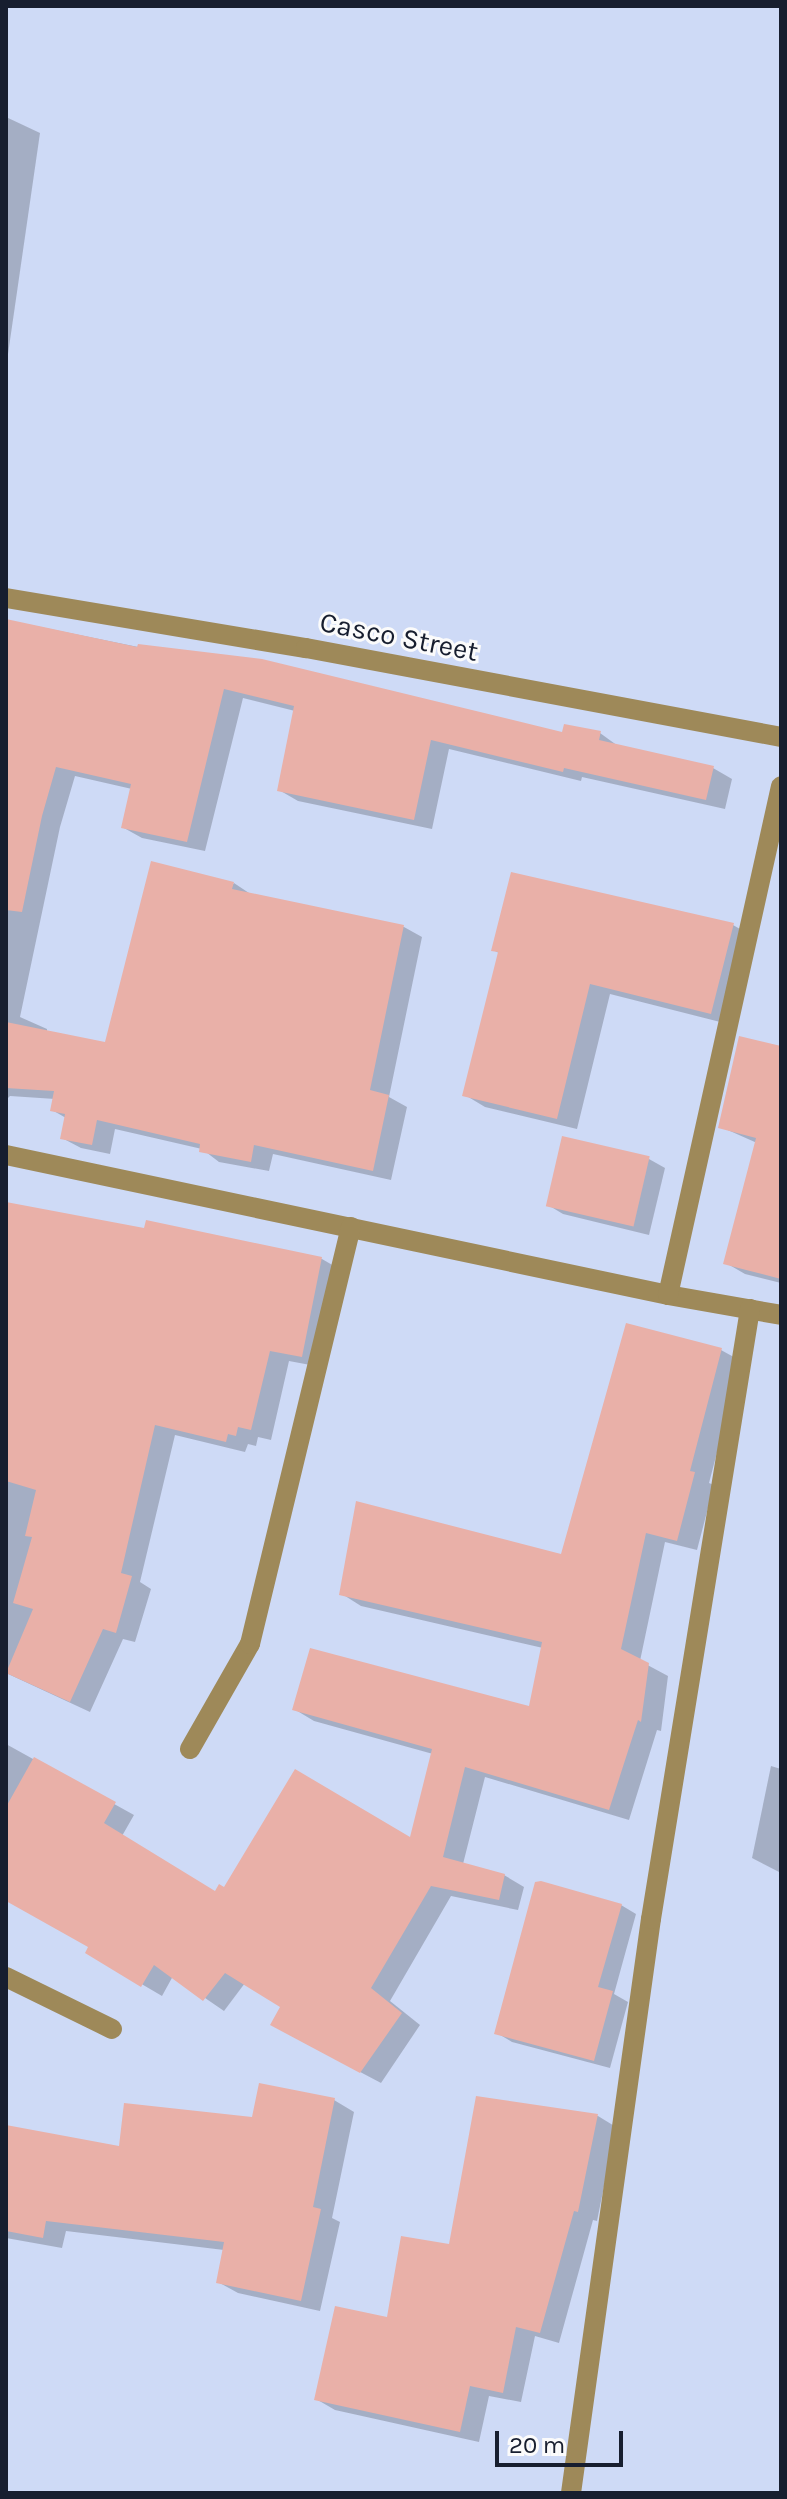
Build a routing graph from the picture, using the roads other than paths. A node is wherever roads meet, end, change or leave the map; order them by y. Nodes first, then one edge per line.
1 (6, 598) edge
2 (781, 737) edge
3 (781, 786) edge
4 (6, 1155) edge
5 (351, 1227) junction
6 (668, 1295) junction
7 (750, 1309) junction
8 (781, 1315) edge
9 (190, 1749) dead end
10 (6, 1977) edge
11 (112, 2029) dead end
12 (571, 2493) edge

1 - 2 street, Casco Street
3 - 6 street
4 - 5 street
5 - 6 street
5 - 9 street
6 - 7 street
7 - 8 street
7 - 12 street
10 - 11 street

